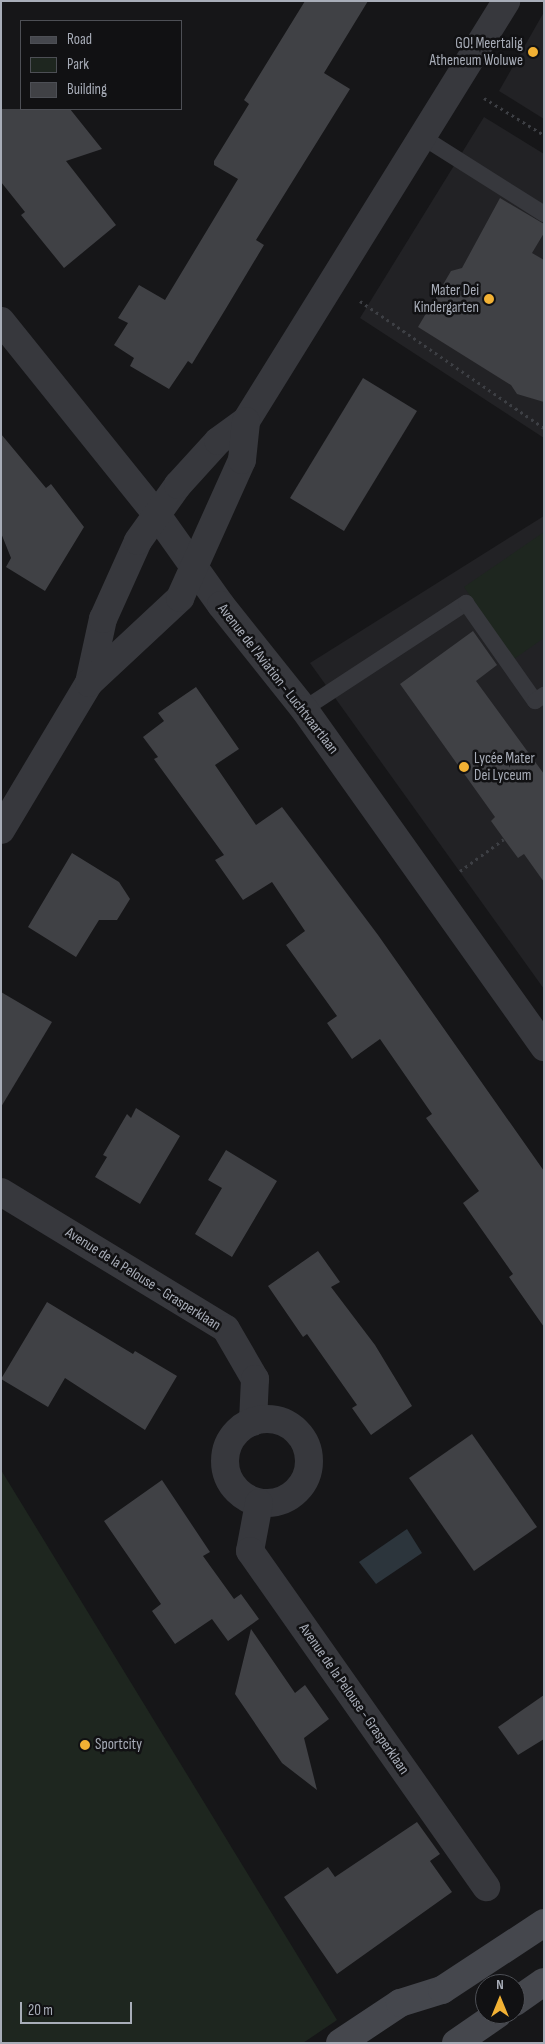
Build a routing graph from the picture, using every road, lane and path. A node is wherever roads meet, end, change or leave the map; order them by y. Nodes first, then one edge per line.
1 (506, 1) edge
2 (458, 81) junction
3 (544, 135) edge
4 (424, 138) junction
5 (544, 214) edge
6 (365, 293) dead end
7 (1, 321) edge
8 (246, 421) junction
9 (544, 428) edge
10 (157, 515) junction
11 (195, 568) junction
12 (89, 683) junction
13 (544, 695) edge
14 (304, 709) junction
15 (1, 830) edge
16 (504, 839) dead end
17 (432, 889) junction
18 (544, 1047) edge
19 (1, 1192) edge
20 (253, 1422) junction
21 (259, 1503) junction
22 (486, 1887) dead end
23 (544, 1923) edge
24 (544, 1982) edge
25 (525, 1995) edge
26 (484, 2024) edge
27 (340, 2043) edge
28 (456, 2043) edge

1 - 2 street
2 - 3 path
2 - 4 street
4 - 5 lane
4 - 8 street
6 - 9 path
7 - 10 street, Avenue de l'Aviation - Luchtvaartlaan
8 - 10 street
8 - 11 street
10 - 11 street, Avenue de l'Aviation - Luchtvaartlaan
10 - 12 street
11 - 12 street
11 - 14 street, Avenue de l'Aviation - Luchtvaartlaan
12 - 15 street
13 - 14 lane
14 - 17 street, Avenue de l'Aviation - Luchtvaartlaan
16 - 17 path
17 - 18 street, Avenue de l'Aviation - Luchtvaartlaan
19 - 20 street, Avenue de la Pelouse - Grasperklaan
20 - 21 street
20 - 21 street
21 - 22 street, Avenue de la Pelouse - Grasperklaan
23 - 27 street
24 - 25 street
26 - 28 street

